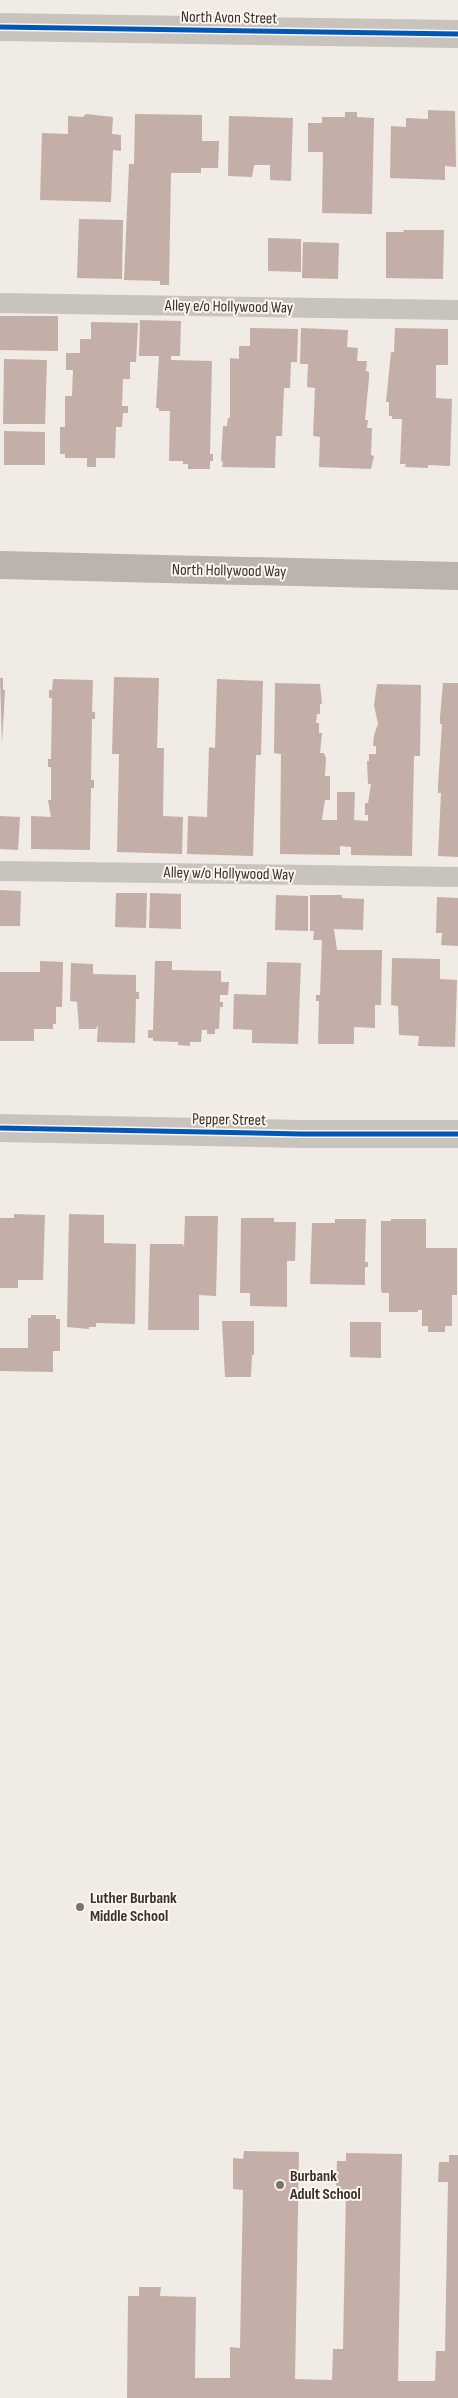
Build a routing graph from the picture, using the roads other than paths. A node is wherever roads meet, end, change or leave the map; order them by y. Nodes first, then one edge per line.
1 (0, 28) edge
2 (458, 34) edge
3 (0, 303) edge
4 (458, 310) edge
5 (0, 565) edge
6 (458, 576) edge
7 (0, 871) edge
8 (458, 877) edge
9 (0, 1128) edge
10 (458, 1134) edge

1 - 2 street, North Avon Street
3 - 4 lane, Alley e/o Hollywood Way
5 - 6 main road, North Hollywood Way
7 - 8 lane, Alley w/o Hollywood Way
9 - 10 street, Pepper Street

